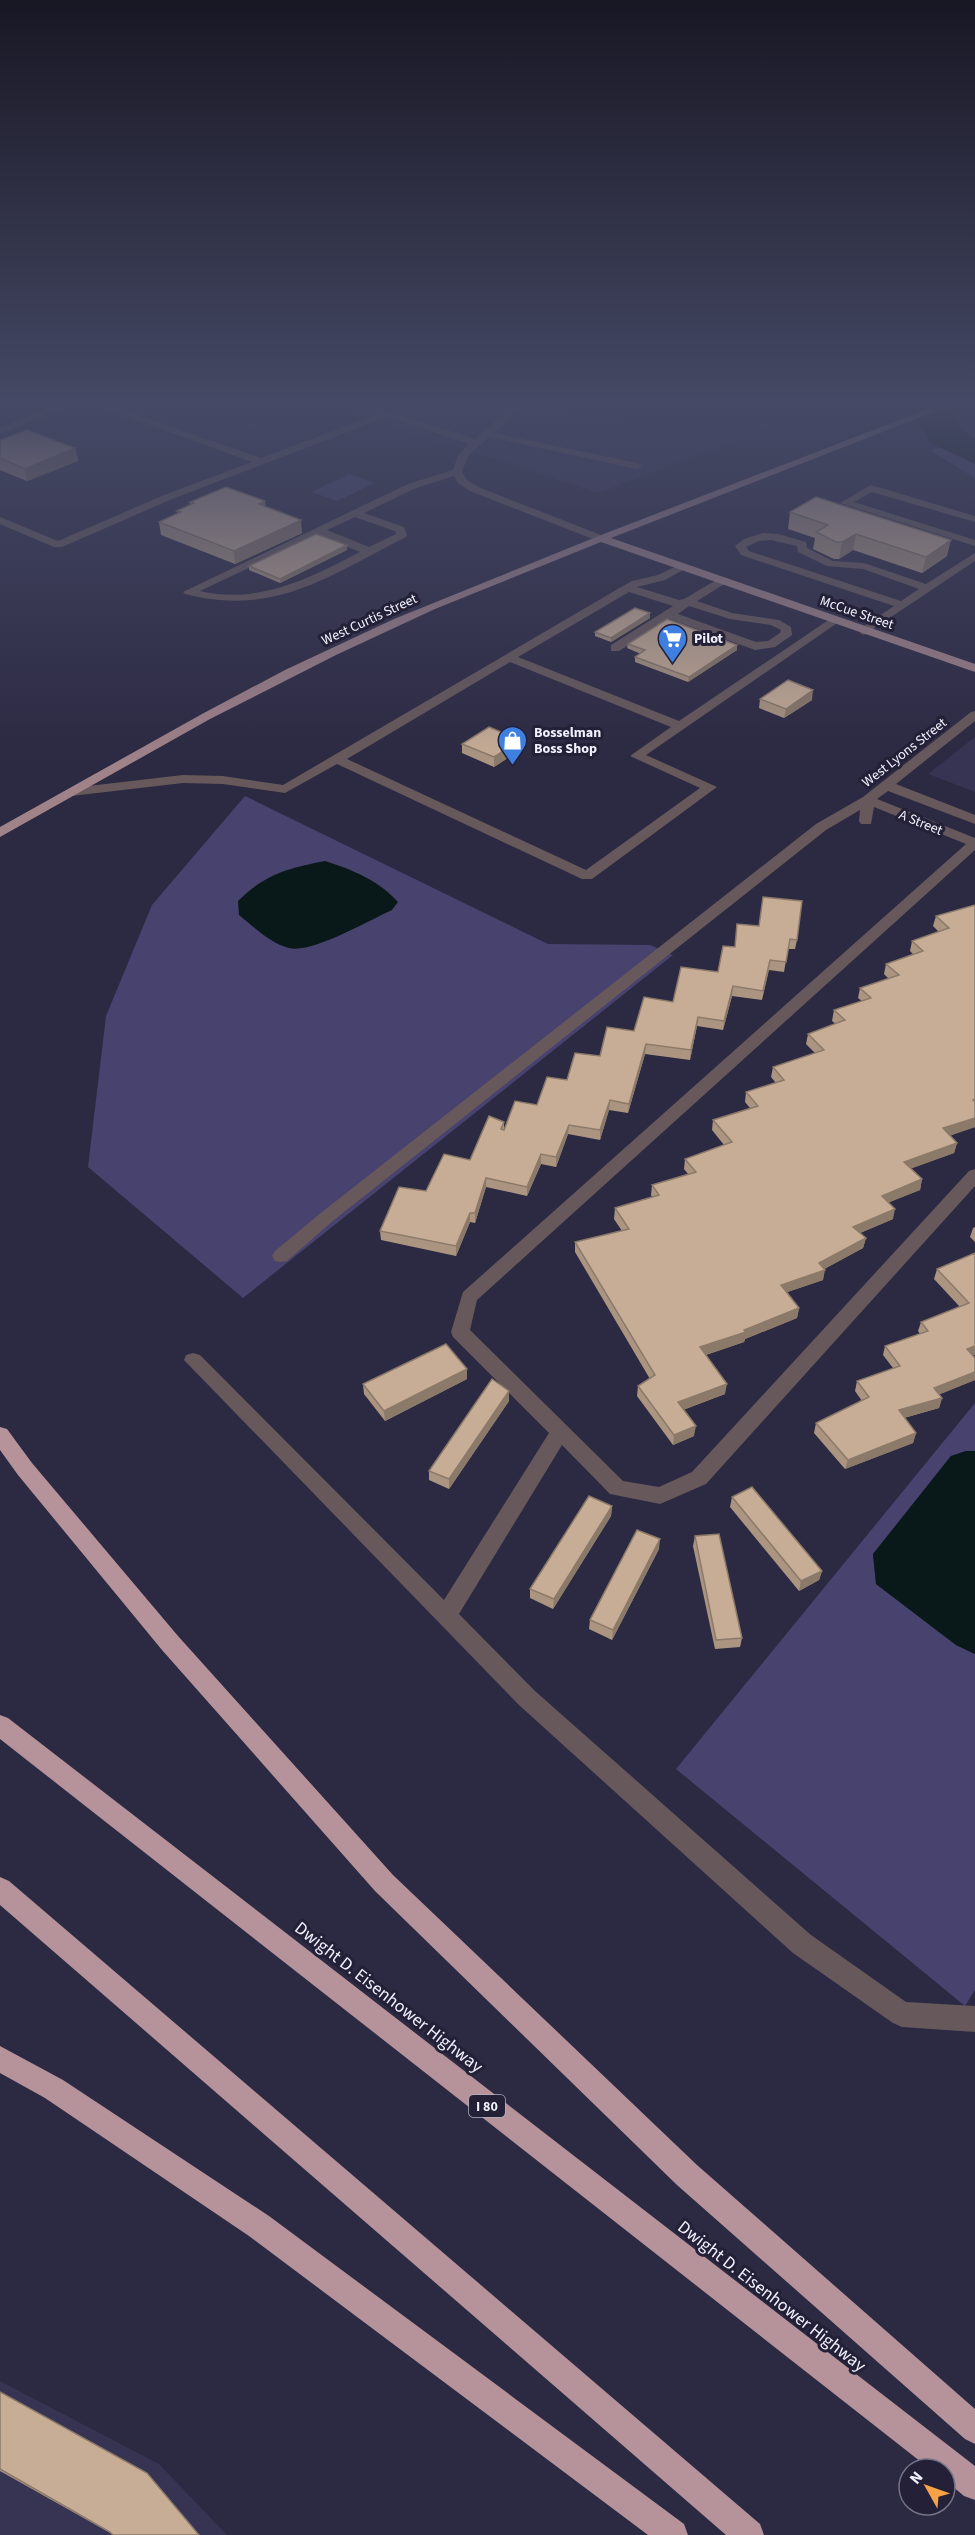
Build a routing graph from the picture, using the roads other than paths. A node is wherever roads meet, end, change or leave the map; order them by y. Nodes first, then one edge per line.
1 (15, 526) edge
2 (101, 526) edge
3 (330, 526) edge
4 (388, 526) edge
5 (569, 526) edge
6 (633, 526) edge
7 (921, 526) edge
8 (319, 531) junction
9 (602, 539) junction
10 (975, 543) edge
11 (802, 544) junction
12 (814, 548) dead end
13 (368, 551) junction
14 (975, 556) edge
15 (842, 558) edge
16 (864, 566) junction
17 (681, 567) junction
18 (722, 581) junction
19 (627, 588) junction
20 (928, 588) junction
21 (688, 602) junction
22 (903, 604) junction
23 (668, 614) junction
24 (834, 621) junction
25 (864, 631) junction
26 (615, 648) dead end
27 (509, 658) junction
28 (975, 668) edge
29 (975, 715) edge
30 (680, 726) junction
31 (337, 759) junction
32 (886, 785) junction
33 (71, 792) junction
34 (868, 800) junction
35 (975, 820) edge
36 (866, 821) dead end
37 (0, 833) edge
38 (975, 843) edge
39 (975, 1175) edge
40 (280, 1256) dead end
41 (193, 1360) dead end
42 (560, 1431) junction
43 (0, 1435) edge
44 (446, 1616) junction
45 (0, 1725) edge
46 (0, 1889) edge
47 (975, 2019) edge
48 (0, 2059) edge
49 (975, 2429) edge
50 (975, 2485) edge
51 (673, 2535) edge
52 (749, 2535) edge

1 - 2 street
3 - 8 street
4 - 13 street
5 - 9 street, McCue Street
6 - 9 main road, West Curtis Street
7 - 10 street
8 - 13 street
8 - 13 street
9 - 17 main road, McCue Street
9 - 33 main road, West Curtis Street
11 - 12 street
11 - 16 street
11 - 22 street
14 - 20 street
15 - 16 street
16 - 20 street
17 - 18 main road, McCue Street
17 - 19 street
18 - 21 street
18 - 24 main road, McCue Street
19 - 21 street
19 - 27 street
20 - 22 street
21 - 23 street
21 - 23 street
22 - 25 street
23 - 26 street
24 - 25 main road, McCue Street
24 - 30 street
25 - 28 main road, McCue Street
27 - 30 street
27 - 31 street
29 - 32 street, West Lyons Street
30 - 31 street
31 - 33 street
32 - 34 street, West Lyons Street
32 - 35 street
33 - 37 main road, West Curtis Street
34 - 36 street, West Lyons Street
34 - 38 street, A Street
34 - 40 street
38 - 42 street
39 - 42 street
41 - 44 street
42 - 44 street
43 - 49 highway
44 - 47 street
45 - 50 highway, Dwight D. Eisenhower Highway / I 80
46 - 52 highway
48 - 51 highway

